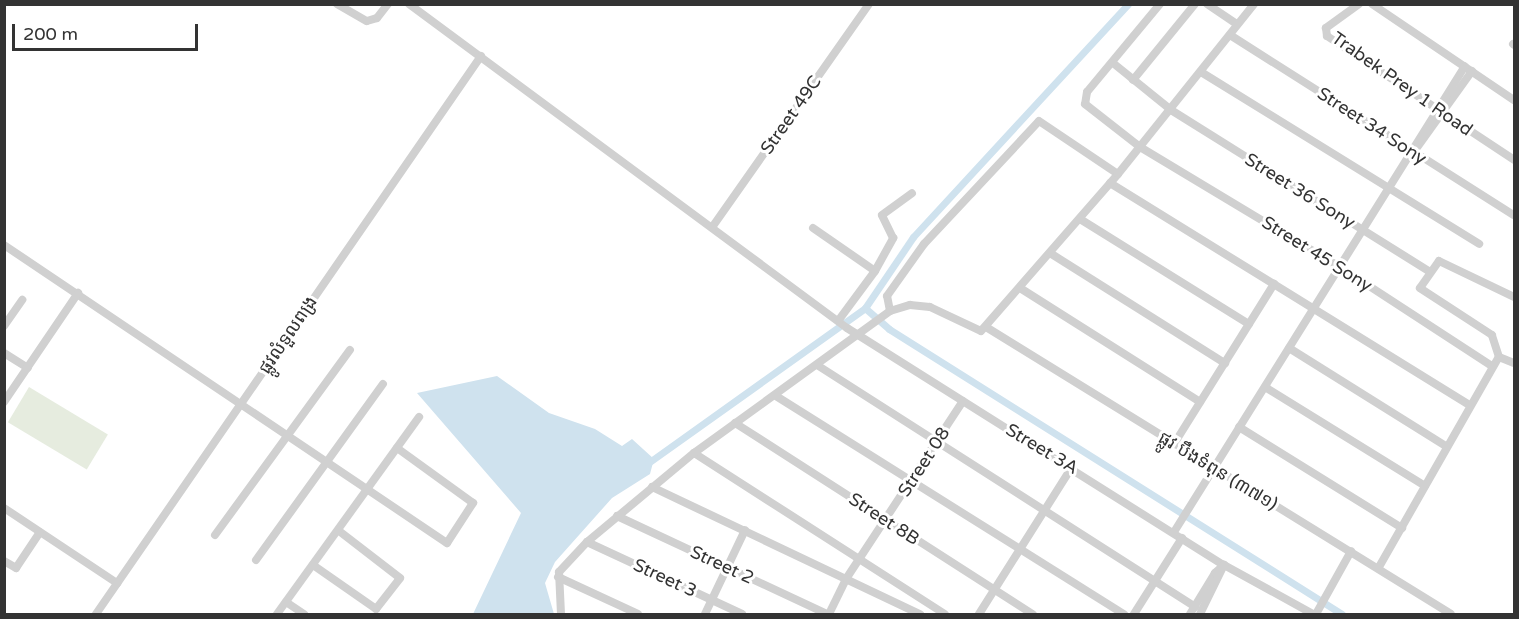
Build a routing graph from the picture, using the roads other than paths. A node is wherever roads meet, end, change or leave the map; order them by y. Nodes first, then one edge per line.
1 (338, 4) edge
2 (388, 4) edge
3 (409, 4) edge
4 (869, 4) edge
5 (1160, 4) edge
6 (1195, 4) edge
7 (1207, 4) edge
8 (1254, 4) edge
9 (1359, 4) edge
10 (1372, 4) edge
11 (1237, 24) junction
12 (1230, 35) junction
13 (481, 57) junction
14 (1113, 63) junction
15 (1468, 68) junction
16 (1201, 72) junction
17 (1133, 80) junction
18 (1515, 100) edge
19 (1171, 110) junction
20 (1440, 111) junction
21 (1140, 147) junction
22 (1412, 152) junction
23 (1515, 160) edge
24 (1118, 174) junction
25 (1110, 183) junction
26 (1389, 189) junction
27 (912, 192) dead end
28 (1515, 215) edge
29 (1080, 219) junction
30 (713, 226) junction
31 (813, 228) dead end
32 (1363, 231) junction
33 (1479, 244) dead end
34 (6, 248) edge
35 (1050, 253) junction
36 (1340, 267) junction
37 (875, 271) junction
38 (1429, 271) junction
39 (1274, 284) junction
40 (1020, 288) junction
41 (78, 293) junction
42 (1515, 297) edge
43 (22, 300) dead end
44 (1314, 309) junction
45 (890, 311) junction
46 (839, 322) junction
47 (1249, 324) junction
48 (4, 326) edge
49 (986, 327) junction
50 (859, 335) junction
51 (1289, 348) junction
52 (350, 350) dead end
53 (4, 353) edge
54 (1500, 357) junction
55 (1225, 363) junction
56 (1515, 363) edge
57 (817, 365) junction
58 (1492, 366) junction
59 (28, 368) junction
60 (382, 384) dead end
61 (1265, 387) junction
62 (776, 396) junction
63 (963, 401) junction
64 (5, 402) edge
65 (243, 402) junction
66 (1200, 402) junction
67 (1468, 404) junction
68 (419, 417) dead end
69 (735, 423) junction
70 (1239, 427) junction
71 (289, 435) junction
72 (937, 442) junction
73 (1174, 444) junction
74 (1446, 446) junction
75 (397, 448) junction
76 (693, 453) junction
77 (327, 462) junction
78 (1072, 467) junction
79 (1214, 468) junction
80 (913, 480) junction
81 (1425, 486) junction
82 (652, 487) junction
83 (367, 490) junction
84 (4, 508) edge
85 (1045, 511) junction
86 (617, 516) junction
87 (886, 520) junction
88 (1402, 528) junction
89 (1176, 529) junction
90 (338, 530) junction
91 (745, 530) junction
92 (40, 532) junction
93 (215, 535) dead end
94 (1182, 538) junction
95 (587, 542) junction
96 (1020, 550) junction
97 (1351, 551) junction
98 (256, 560) dead end
99 (4, 561) edge
100 (859, 561) junction
101 (313, 565) junction
102 (1224, 565) junction
103 (727, 567) junction
104 (1379, 567) junction
105 (558, 577) junction
106 (846, 579) junction
107 (1155, 581) junction
108 (117, 583) junction
109 (994, 590) junction
110 (712, 600) junction
111 (286, 602) junction
112 (1193, 612) edge
113 (96, 615) edge
114 (277, 615) edge
115 (303, 615) edge
116 (561, 615) edge
117 (638, 615) edge
118 (705, 615) edge
119 (742, 615) edge
120 (828, 615) edge
121 (920, 615) edge
122 (945, 615) edge
123 (979, 615) edge
124 (1033, 615) edge
125 (1124, 615) edge
126 (1134, 615) edge
127 (1200, 615) edge
128 (1315, 615) edge
129 (1451, 615) edge

1 - 2 street
3 - 13 street, Street 3A
4 - 30 street, Street 49C
5 - 14 street
6 - 17 street
7 - 11 street
8 - 11 street
9 - 20 street, Trabek Prey 1 Road
10 - 15 street
11 - 12 street
12 - 16 street
12 - 22 street, Street 34 Sony
13 - 30 street, Street 3A
13 - 65 street, ផ្លូវលំទួលពង្រ
14 - 17 street, Street 36 Sony
14 - 21 street, Street 45 Sony
15 - 18 street
15 - 20 street
16 - 19 street
16 - 26 street
17 - 19 street, Street 36 Sony
19 - 21 street
19 - 32 street, Street 36 Sony
20 - 22 street
20 - 23 street, Trabek Prey 1 Road
21 - 24 street
21 - 36 street, Street 45 Sony
22 - 26 street
22 - 28 street, Street 34 Sony
24 - 25 street
24 - 45 street
25 - 29 street
25 - 39 street
26 - 32 street
26 - 33 street
27 - 37 street
29 - 35 street
29 - 47 street
30 - 46 street, Street 3A
31 - 37 street
32 - 36 street
32 - 38 street, Street 36 Sony
34 - 41 street
35 - 40 street
35 - 55 street
36 - 44 street
36 - 58 street, Street 45 Sony
37 - 46 street
38 - 42 street
38 - 54 street
39 - 44 street
39 - 47 street
40 - 49 street
40 - 66 street
41 - 59 street
41 - 65 street
43 - 48 street
44 - 51 street
44 - 67 street
45 - 49 street
45 - 50 street
46 - 50 street, Street 3A
47 - 55 street
49 - 73 street, ផ្លូវ បឹងទំពុន (៣៧១)
50 - 57 street
50 - 63 street, Street 3A
51 - 61 street
51 - 74 street
52 - 71 street
53 - 59 street
54 - 56 street
54 - 58 street
55 - 66 street
57 - 62 street
57 - 72 street
58 - 67 street
59 - 64 street
60 - 77 street
61 - 70 street
61 - 81 street
62 - 69 street
62 - 80 street
63 - 72 street, Street 08
63 - 78 street, Street 3A
65 - 71 street
65 - 108 street, ផ្លូវលំទួលពង្រ
66 - 73 street
67 - 74 street
68 - 75 street
69 - 76 street
69 - 87 street, Street 8B
70 - 79 street
70 - 88 street
71 - 77 street
71 - 93 street
72 - 80 street, Street 08
72 - 85 street
73 - 79 street, ផ្លូវ បឹងទំពុន (៣៧១)
74 - 81 street
75 - 83 street
75 - 83 street
76 - 82 street
76 - 100 street
77 - 83 street
77 - 98 street
78 - 85 street
78 - 89 street, Street 3A
79 - 89 street
79 - 97 street, ផ្លូវ បឹងទំពុន (៣៧១)
80 - 87 street, Street 08
80 - 96 street
81 - 88 street
82 - 86 street
82 - 91 street
83 - 90 street
84 - 92 street
85 - 96 street
85 - 107 street
86 - 95 street
86 - 103 street, Street 2
87 - 100 street, Street 08
87 - 109 street, Street 8B
88 - 104 street
89 - 94 street, Street 3A
90 - 101 street
90 - 101 street
91 - 103 street
91 - 106 street
92 - 99 street
92 - 108 street
94 - 102 street, Street 3A
94 - 107 street
95 - 105 street
95 - 110 street, Street 3
96 - 109 street
96 - 125 street
97 - 104 street, ផ្លូវ បឹងទំពុន (៣៧១)
97 - 128 street
100 - 106 street, Street 08
100 - 122 street
101 - 111 street
102 - 112 street
102 - 127 street
102 - 128 street, Street 3A
103 - 110 street
103 - 120 street, Street 2
104 - 129 street, ផ្លូវ បឹងទំពុន (៣៧១)
105 - 116 street
105 - 117 street
106 - 120 street, Street 08
106 - 121 street
107 - 112 street
107 - 126 street
108 - 113 street, ផ្លូវលំទួលពង្រ
109 - 123 street
109 - 124 street, Street 8B
110 - 118 street
110 - 119 street, Street 3
111 - 114 street
111 - 115 street

